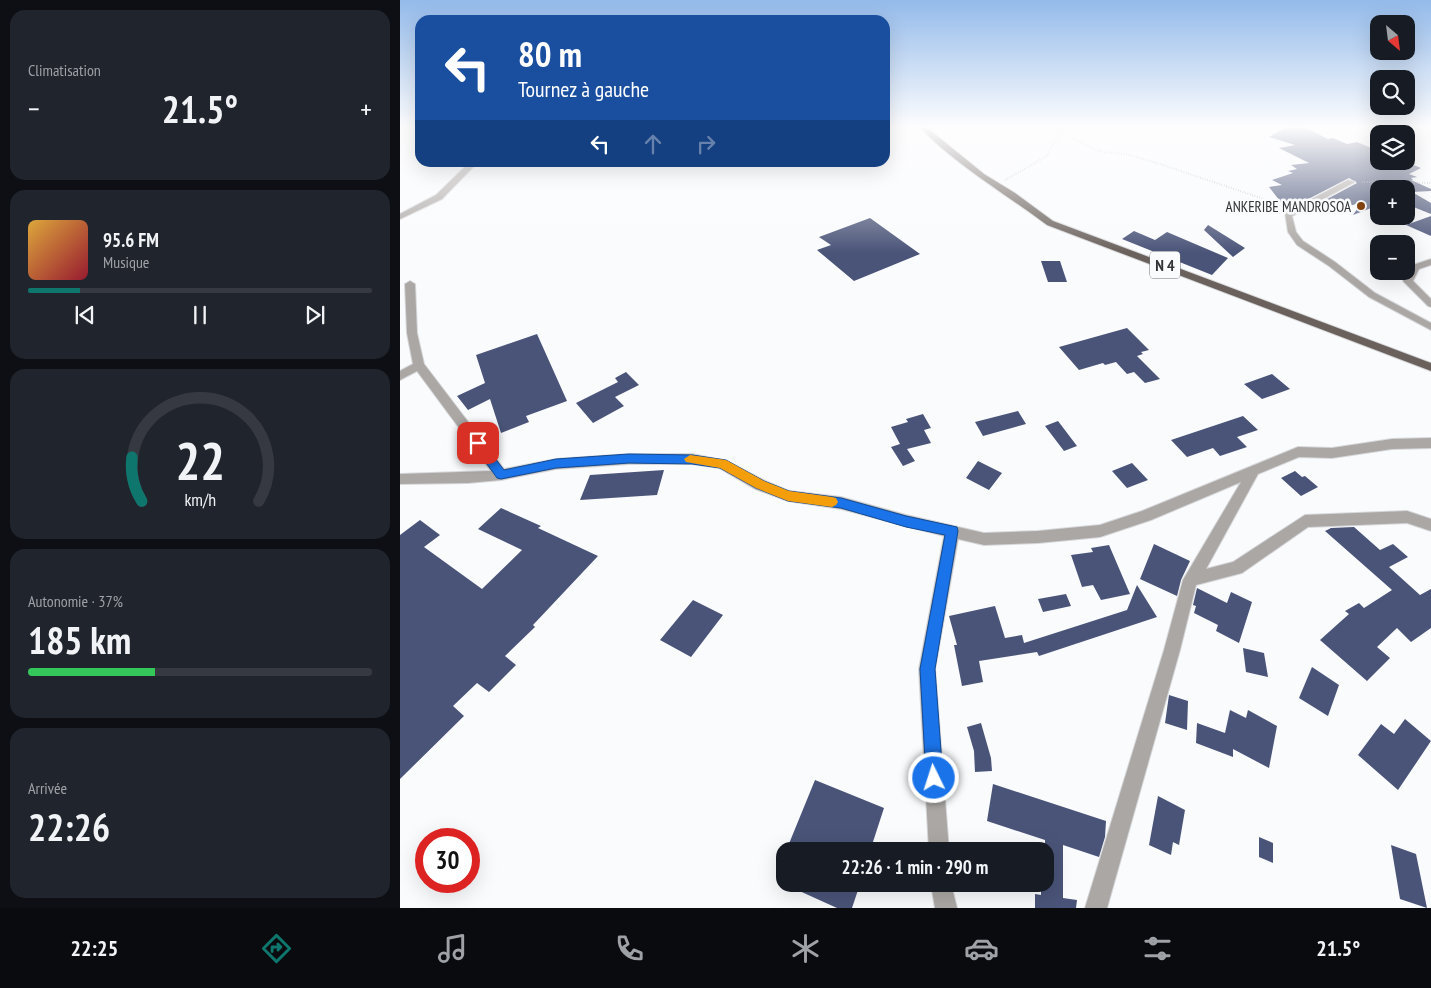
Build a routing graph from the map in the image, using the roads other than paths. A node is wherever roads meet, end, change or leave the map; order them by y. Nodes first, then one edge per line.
1 (468, 168) edge
2 (972, 168) edge
3 (1351, 182) road end
4 (400, 217) edge
5 (1431, 262) edge
6 (410, 284) dead end
7 (1431, 304) edge
8 (1431, 327) edge
9 (418, 365) junction
10 (1431, 367) edge
11 (400, 376) edge
12 (1431, 443) edge
13 (1254, 470) junction
14 (501, 475) junction
15 (400, 479) edge
16 (1431, 525) edge
17 (952, 531) junction
18 (1190, 580) junction
19 (938, 842) edge
20 (943, 892) edge
21 (946, 908) edge
22 (1096, 908) edge

1 - 4 street
2 - 10 main road, N 4
3 - 8 street
5 - 7 street
6 - 9 street
9 - 11 street
9 - 14 street
12 - 13 street
13 - 17 street
13 - 18 street
14 - 15 street
14 - 17 street
16 - 18 street
17 - 19 street
18 - 22 street
20 - 21 street

